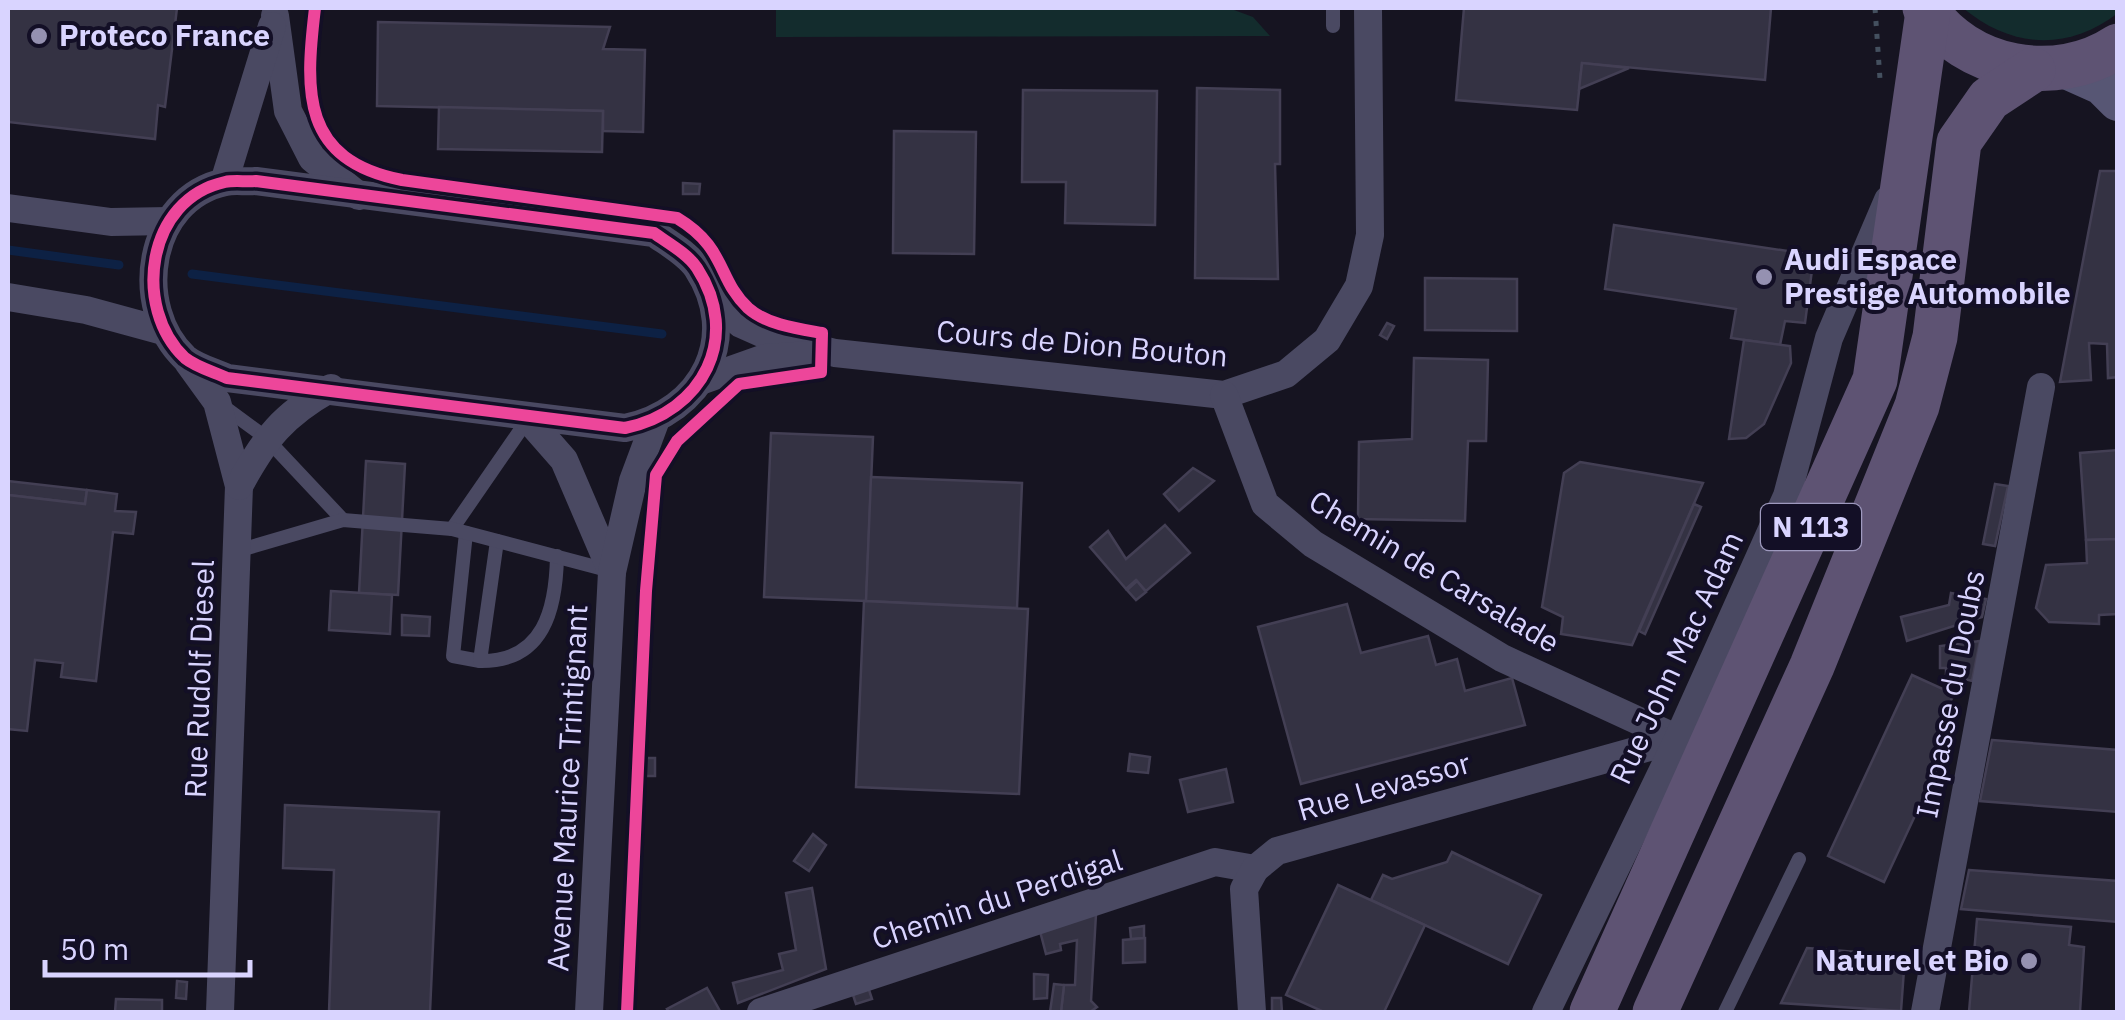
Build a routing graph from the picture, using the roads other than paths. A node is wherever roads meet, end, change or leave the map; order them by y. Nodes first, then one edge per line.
1 (1333, 8) edge
2 (1368, 8) edge
3 (1926, 10) edge
4 (276, 12) edge
5 (1333, 26) dead end
6 (2118, 46) edge
7 (2049, 68) junction
8 (2118, 101) edge
9 (1908, 154) junction
10 (224, 182) junction
11 (360, 197) junction
12 (8, 208) edge
13 (170, 222) junction
14 (8, 297) edge
15 (714, 301) junction
16 (163, 330) junction
17 (835, 353) junction
18 (188, 360) junction
19 (703, 380) junction
20 (2041, 386) dead end
21 (331, 388) junction
22 (1224, 395) junction
23 (217, 402) junction
24 (528, 419) junction
25 (655, 422) junction
26 (266, 437) junction
27 (239, 486) junction
28 (343, 520) junction
29 (459, 531) junction
30 (498, 540) junction
31 (237, 551) junction
32 (557, 556) junction
33 (612, 572) junction
34 (480, 661) junction
35 (1678, 739) junction
36 (1800, 860) dead end
37 (1255, 869) junction
38 (590, 1011) edge
39 (220, 1012) edge
40 (762, 1012) edge
41 (1252, 1012) edge
42 (1546, 1012) edge
43 (1592, 1012) edge
44 (1654, 1012) edge
45 (1726, 1012) edge
46 (1925, 1012) edge

1 - 5 lane
2 - 22 street, Cours de Dion Bouton
3 - 7 main road
3 - 9 main road, N 113
4 - 10 street
4 - 11 street
6 - 7 main road
7 - 8 street
7 - 44 main road, N 113
9 - 35 street, Rue John Mac Adam
9 - 43 main road, N 113
10 - 11 street
10 - 13 street
11 - 15 street
12 - 13 street
13 - 16 street
14 - 16 street
15 - 17 street, Cours de Dion Bouton
15 - 19 street
16 - 18 street, Rue Rudolf Diesel
17 - 19 street, Cours de Dion Bouton
17 - 22 street, Cours de Dion Bouton
18 - 21 street
18 - 23 street, Rue Rudolf Diesel
19 - 25 street
20 - 46 street, Impasse du Doubs
21 - 24 street
21 - 26 street
22 - 35 street, Chemin de Carsalade
23 - 26 lane
23 - 27 street, Rue Rudolf Diesel
24 - 25 street
24 - 29 lane
24 - 33 street, Avenue Maurice Trintignant
25 - 33 street, Avenue Maurice Trintignant
26 - 27 street
26 - 28 lane
27 - 31 street, Rue Rudolf Diesel
28 - 29 lane
28 - 31 lane
29 - 30 lane
29 - 34 lane
30 - 32 lane
30 - 34 lane
31 - 39 street, Rue Rudolf Diesel
32 - 33 lane
32 - 34 lane
33 - 38 street, Avenue Maurice Trintignant
35 - 37 street, Rue Levassor
35 - 42 street, Rue John Mac Adam
36 - 45 lane
37 - 40 street, Chemin du Perdigal
37 - 41 street

